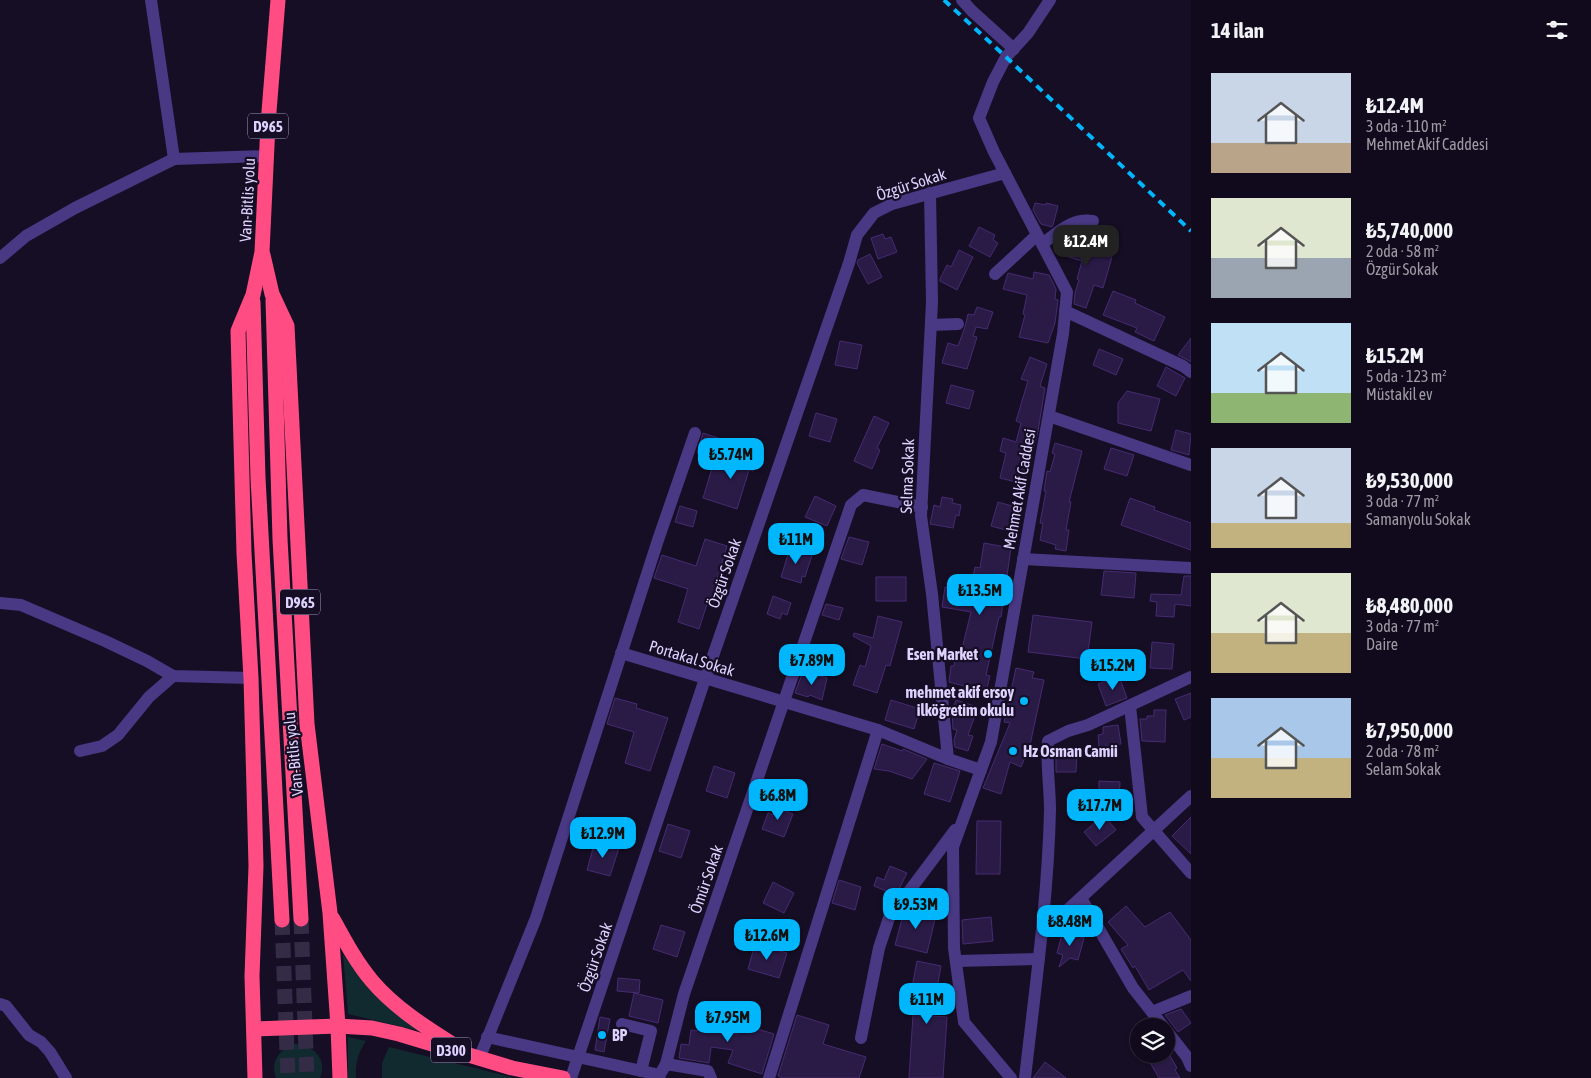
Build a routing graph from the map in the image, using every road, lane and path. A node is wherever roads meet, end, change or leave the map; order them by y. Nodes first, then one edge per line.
1 (151, 0) edge
2 (278, 0) edge
3 (962, 0) edge
4 (1050, 0) edge
5 (1010, 53) junction
6 (266, 156) junction
7 (174, 159) junction
8 (1005, 173) junction
9 (930, 193) junction
10 (1093, 221) dead end
11 (1040, 239) junction
12 (262, 252) junction
13 (0, 258) edge
14 (995, 274) dead end
15 (272, 294) junction
16 (253, 295) junction
17 (1065, 311) junction
18 (958, 324) dead end
19 (931, 325) junction
20 (1191, 372) edge
21 (1049, 416) junction
22 (695, 433) dead end
23 (1191, 465) edge
24 (922, 507) junction
25 (1023, 559) junction
26 (1191, 568) edge
27 (0, 603) edge
28 (621, 653) junction
29 (173, 676) junction
30 (1191, 677) edge
31 (251, 678) junction
32 (705, 679) junction
33 (783, 702) junction
34 (1130, 706) junction
35 (878, 730) junction
36 (80, 751) dead end
37 (948, 759) junction
38 (981, 770) junction
39 (1191, 796) edge
40 (963, 819) junction
41 (1154, 831) junction
42 (1191, 873) edge
43 (1081, 898) junction
44 (330, 913) junction
45 (302, 919) tunnel mouth
46 (282, 920) tunnel mouth
47 (1043, 923) junction
48 (1039, 959) junction
49 (956, 961) junction
50 (1191, 996) edge
51 (0, 1004) edge
52 (1152, 1012) junction
53 (1157, 1018) edge
54 (622, 1024) dead end
55 (338, 1026) junction
56 (254, 1029) junction
57 (487, 1037) junction
58 (861, 1038) dead end
59 (1175, 1042) edge
60 (647, 1048) junction
61 (578, 1057) junction
62 (476, 1058) junction
63 (1191, 1066) edge
64 (663, 1067) edge
65 (641, 1071) junction
66 (254, 1076) edge
67 (66, 1078) edge
68 (340, 1078) edge
69 (563, 1078) edge
70 (571, 1078) edge
71 (711, 1078) edge
72 (769, 1078) edge
73 (1011, 1078) edge
74 (1025, 1078) edge

1 - 7 street
2 - 6 highway, Van-Bitlis yolu / D965
3 - 5 street
4 - 5 street, Mehmet Akif Caddesi
5 - 8 street, Mehmet Akif Caddesi
6 - 7 street
6 - 12 highway, Van-Bitlis yolu / D965
7 - 13 street
8 - 9 street, Özgür Sokak
8 - 11 street, Mehmet Akif Caddesi
9 - 19 street, Selma Sokak
9 - 32 street, Özgür Sokak
10 - 11 street
11 - 14 street
11 - 17 street, Mehmet Akif Caddesi
12 - 15 highway, Van-Bitlis yolu / D965
12 - 16 highway, Van-Bitlis yolu / D965
15 - 44 highway, Van-Bitlis yolu / D965
15 - 45 highway
16 - 31 highway, Van-Bitlis yolu
16 - 46 highway
17 - 20 street
17 - 21 street, Mehmet Akif Caddesi
18 - 19 street
19 - 24 street, Selma Sokak
21 - 23 street
21 - 25 street, Mehmet Akif Caddesi
22 - 28 street
24 - 33 street, Ömür Sokak
24 - 37 street, Selma Sokak
25 - 26 street
25 - 38 street, Mehmet Akif Caddesi
27 - 29 street
28 - 32 street, Portakal Sokak
28 - 57 street
29 - 31 street
29 - 36 street
30 - 34 street
31 - 56 highway, Van-Bitlis yolu
32 - 33 street, Portakal Sokak
32 - 61 street, Özgür Sokak
33 - 35 street, Portakal Sokak
33 - 64 street, Ömür Sokak
34 - 41 street
34 - 47 street
35 - 37 street, Portakal Sokak
35 - 72 street
37 - 38 street, Portakal Sokak
38 - 40 street, Mehmet Akif Caddesi
39 - 41 street
40 - 49 street, Mehmet Akif Caddesi
40 - 58 street
41 - 42 street
41 - 43 street
43 - 47 street
43 - 52 street
44 - 55 highway, Van-Bitlis yolu
44 - 62 highway
47 - 48 street
48 - 49 street
48 - 74 street
49 - 73 street, Mehmet Akif Caddesi
50 - 52 street
51 - 67 street
52 - 53 street
54 - 60 street
55 - 56 highway
55 - 62 highway, D300
55 - 68 highway, Van-Bitlis yolu
56 - 66 highway, Van-Bitlis yolu
57 - 61 street
57 - 62 street
59 - 63 street
60 - 64 street
60 - 65 street
61 - 65 street
61 - 70 street, Özgür Sokak
62 - 69 highway, D300
64 - 65 street
64 - 71 street

